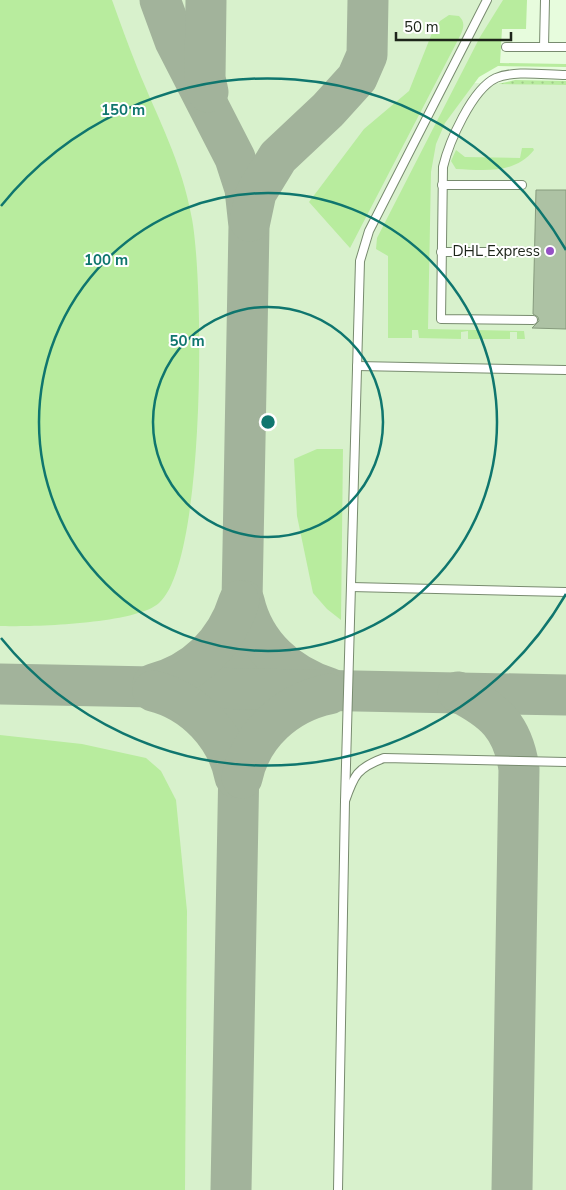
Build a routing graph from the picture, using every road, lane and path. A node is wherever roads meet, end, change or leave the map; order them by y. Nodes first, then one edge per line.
1 (487, 0) edge
2 (545, 0) edge
3 (506, 47) dead end
4 (544, 47) junction
5 (566, 48) edge
6 (566, 75) edge
7 (442, 184) junction
8 (522, 185) dead end
9 (441, 252) junction
10 (519, 252) dead end
11 (533, 320) dead end
12 (357, 366) junction
13 (566, 370) edge
14 (351, 587) junction
15 (566, 592) edge
16 (566, 762) edge
17 (345, 800) junction
18 (338, 1190) edge

1 - 12 lane
2 - 4 lane
3 - 4 lane
4 - 5 lane
6 - 7 lane
7 - 8 lane
7 - 9 lane
9 - 10 lane
9 - 11 lane
12 - 13 lane
12 - 14 lane
14 - 15 lane
14 - 17 lane
16 - 17 lane
17 - 18 lane

